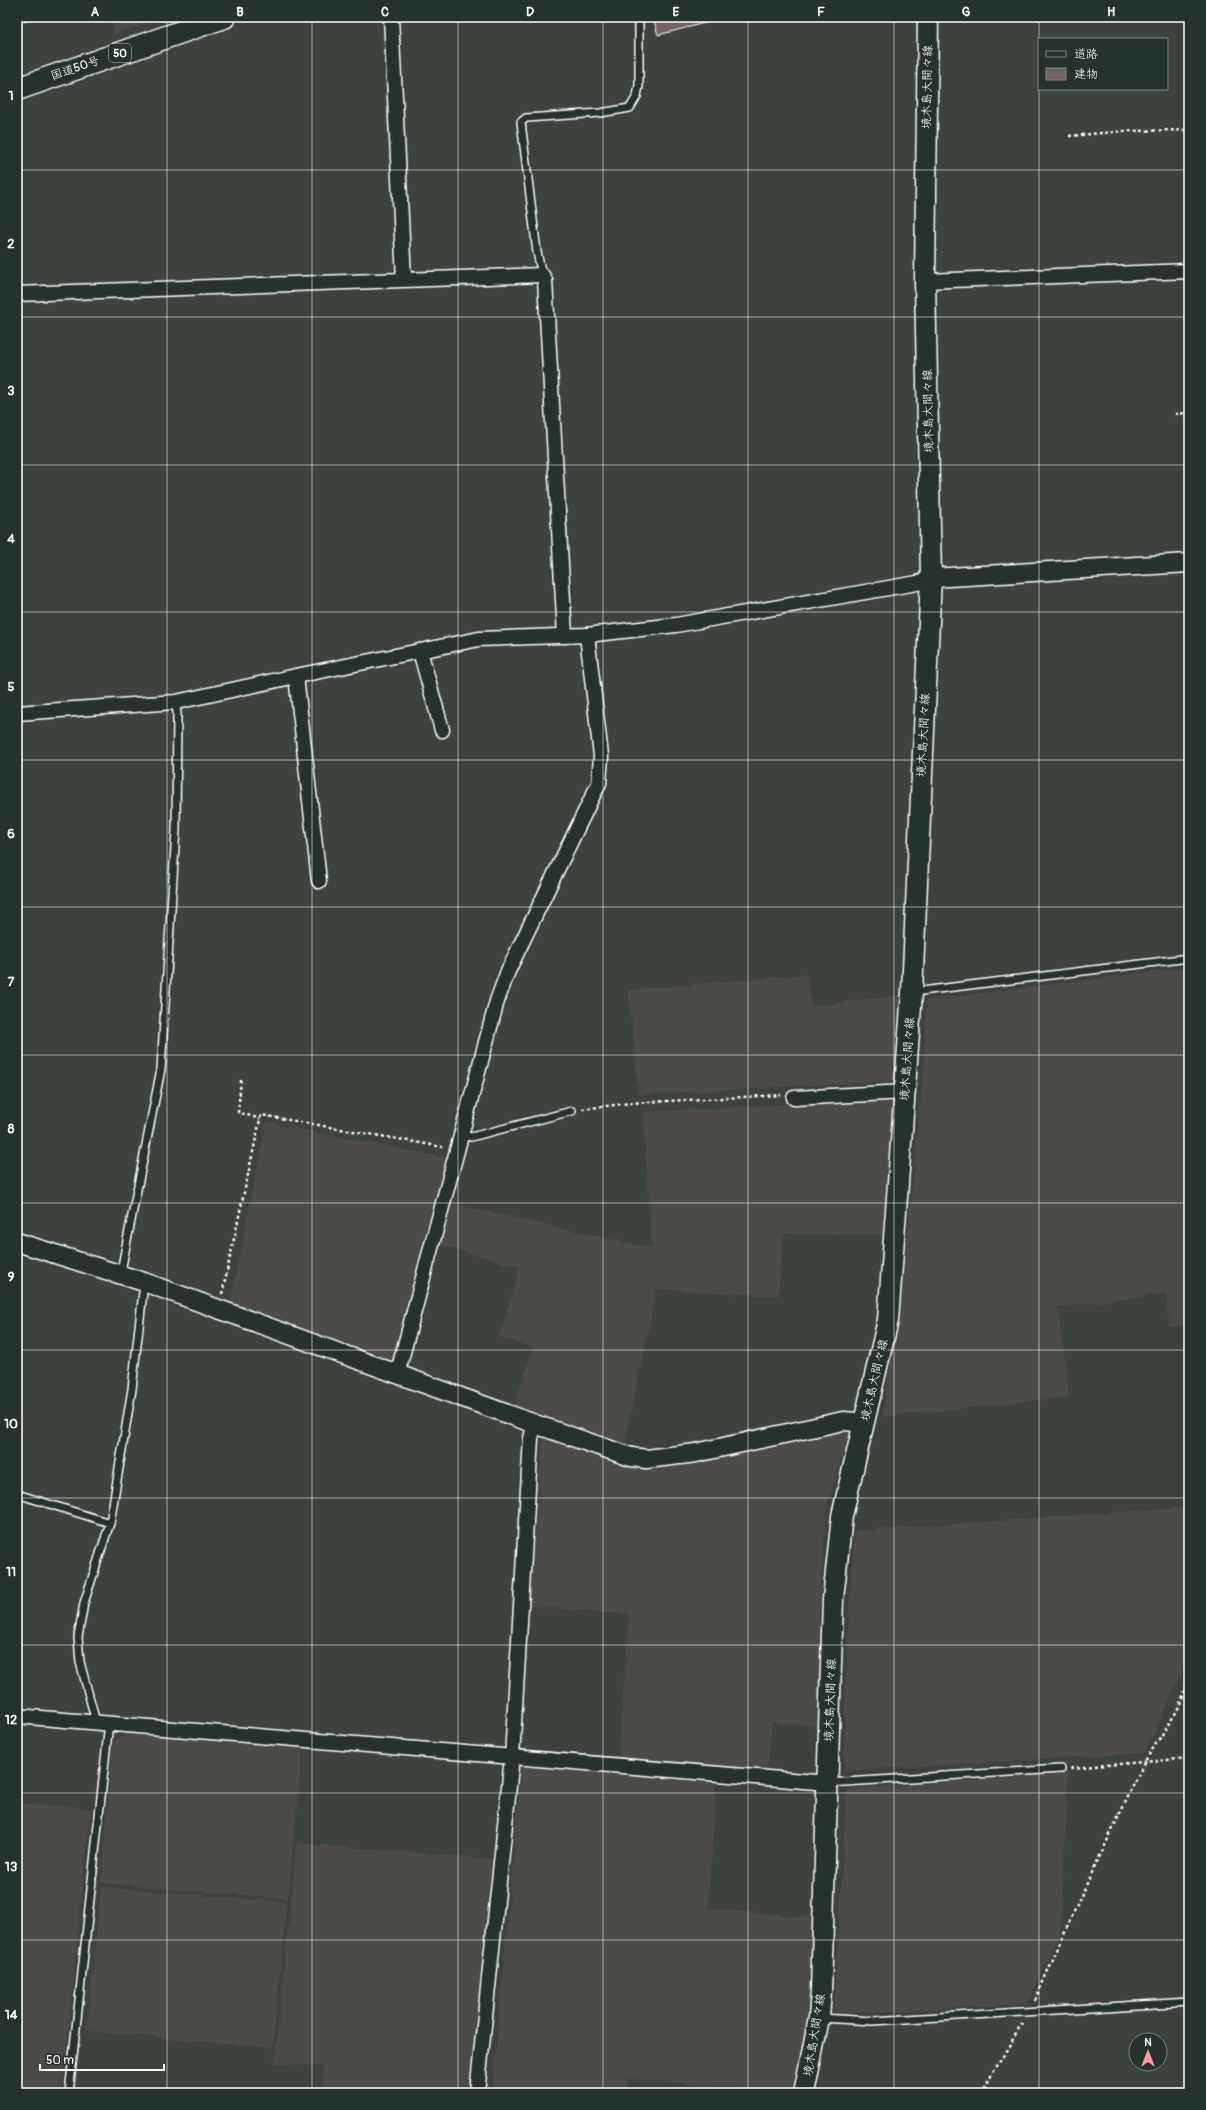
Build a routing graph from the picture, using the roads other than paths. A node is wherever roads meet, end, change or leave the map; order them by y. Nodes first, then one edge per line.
1 (17, 17) edge
2 (25, 17) edge
3 (224, 17) edge
4 (391, 17) edge
5 (640, 17) edge
6 (928, 17) edge
7 (17, 89) edge
8 (1189, 271) edge
9 (542, 275) junction
10 (404, 279) junction
11 (925, 281) junction
12 (17, 294) edge
13 (1189, 563) edge
14 (931, 578) junction
15 (587, 635) junction
16 (565, 636) junction
17 (420, 651) junction
18 (296, 676) junction
19 (176, 702) junction
20 (17, 713) edge
21 (442, 730) dead end
22 (319, 881) dead end
23 (1189, 958) edge
24 (912, 992) junction
25 (905, 1092) junction
26 (794, 1098) road end
27 (572, 1111) road end
28 (461, 1135) junction
29 (17, 1242) edge
30 (119, 1274) junction
31 (144, 1282) junction
32 (397, 1374) junction
33 (535, 1424) junction
34 (864, 1424) junction
35 (17, 1494) edge
36 (110, 1523) junction
37 (17, 1716) edge
38 (102, 1723) junction
39 (512, 1757) junction
40 (1061, 1769) road end
41 (828, 1783) junction
42 (1189, 2002) edge
43 (818, 2018) junction
44 (69, 2093) edge
45 (477, 2093) edge
46 (804, 2093) edge

1 - 2 lane
3 - 7 highway, 国道50号 / 50
4 - 10 street
5 - 9 lane
6 - 11 main road, 境木島大間々線
8 - 11 street
9 - 10 street
9 - 16 street
10 - 12 street
11 - 14 main road, 境木島大間々線
13 - 14 street
14 - 15 street
14 - 24 main road, 境木島大間々線
15 - 16 street
15 - 28 street
16 - 17 street
17 - 18 street
17 - 21 street
18 - 19 street
18 - 22 street
19 - 20 street
19 - 30 lane
23 - 24 lane
24 - 25 main road, 境木島大間々線
25 - 26 street
25 - 34 main road, 境木島大間々線
27 - 28 lane
28 - 32 street
29 - 30 street
30 - 31 street
31 - 32 street
31 - 36 lane
32 - 33 street
33 - 34 street
33 - 39 street
34 - 41 main road, 境木島大間々線
35 - 36 lane
36 - 38 lane
37 - 38 street
38 - 39 street
38 - 44 lane
39 - 41 street
39 - 45 street
40 - 41 lane
41 - 43 main road, 境木島大間々線
42 - 43 lane
43 - 46 main road, 境木島大間々線

